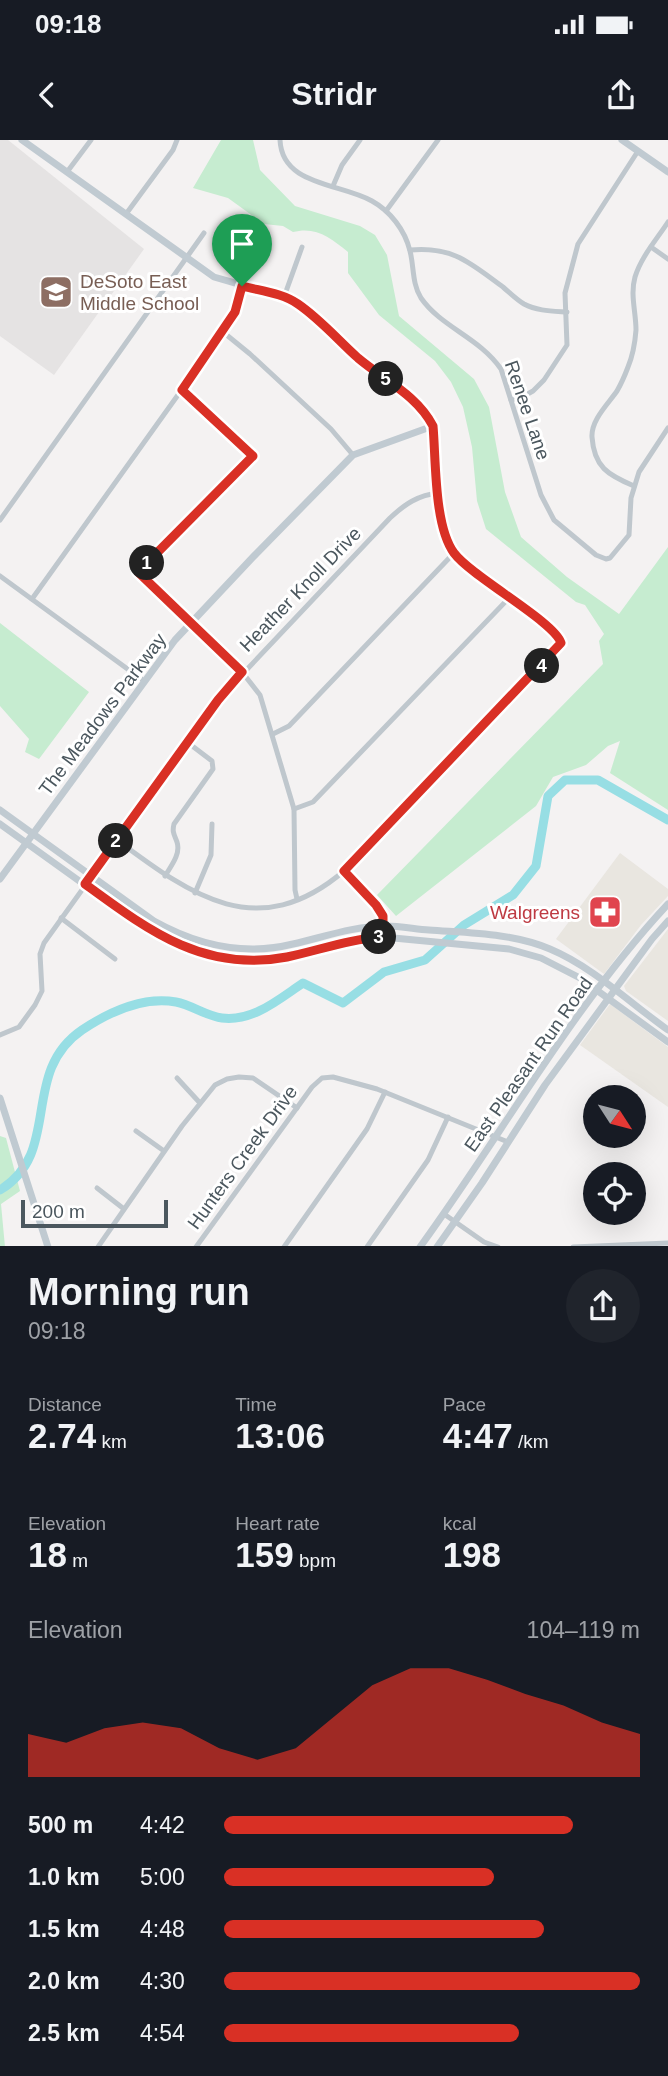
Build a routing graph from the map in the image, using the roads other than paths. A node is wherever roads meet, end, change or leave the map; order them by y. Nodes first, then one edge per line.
1 (22, 140) edge
2 (91, 140) edge
3 (177, 140) edge
4 (280, 140) edge
5 (360, 140) edge
6 (438, 140) edge
7 (622, 140) edge
8 (638, 150) junction
9 (67, 172) junction
10 (668, 172) edge
11 (333, 186) junction
12 (386, 211) junction
13 (126, 214) junction
14 (668, 222) edge
15 (204, 233) dead end
16 (302, 247) dead end
17 (651, 247) junction
18 (410, 250) junction
19 (187, 259) junction
20 (668, 259) edge
21 (242, 286) junction
22 (284, 297) junction
23 (567, 312) junction
24 (223, 332) junction
25 (182, 390) junction
26 (511, 400) junction
27 (433, 426) junction
28 (668, 428) edge
29 (353, 455) junction
30 (634, 486) junction
31 (439, 493) junction
32 (0, 520) edge
33 (454, 553) junction
34 (0, 576) edge
35 (509, 598) junction
36 (32, 600) junction
37 (191, 623) junction
38 (242, 672) junction
39 (144, 681) junction
40 (273, 734) junction
41 (187, 742) junction
42 (294, 809) junction
43 (0, 810) edge
44 (0, 824) edge
45 (212, 824) dead end
46 (32, 834) junction
47 (117, 840) junction
48 (26, 842) junction
49 (344, 871) junction
50 (92, 876) junction
51 (165, 876) junction
52 (0, 878) edge
53 (85, 884) junction
54 (195, 894) junction
55 (297, 899) junction
56 (668, 904) edge
57 (61, 918) junction
58 (668, 921) edge
59 (383, 926) junction
60 (643, 933) junction
61 (383, 937) junction
62 (652, 939) junction
63 (115, 959) dead end
64 (604, 982) junction
65 (598, 990) junction
66 (615, 990) junction
67 (609, 999) junction
68 (666, 1029) edge
69 (0, 1035) edge
70 (660, 1036) junction
71 (668, 1042) edge
72 (534, 1077) junction
73 (177, 1078) dead end
74 (545, 1085) junction
75 (385, 1093) junction
76 (0, 1098) edge
77 (200, 1103) junction
78 (297, 1108) junction
79 (448, 1117) junction
80 (136, 1132) dead end
81 (496, 1136) junction
82 (508, 1142) junction
83 (164, 1152) junction
84 (97, 1188) dead end
85 (124, 1209) junction
86 (444, 1214) junction
87 (455, 1222) junction
88 (668, 1243) edge
89 (45, 1244) edge
90 (483, 1244) edge
91 (648, 1245) edge
92 (99, 1246) edge
93 (198, 1246) edge
94 (285, 1246) edge
95 (369, 1246) edge
96 (421, 1246) edge
97 (438, 1246) edge
98 (610, 1246) edge

1 - 9 main road
2 - 9 street
3 - 13 street
4 - 11 street, Renee Lane
5 - 11 street
6 - 12 street
7 - 8 main road
8 - 10 main road
8 - 23 street
9 - 13 main road
11 - 12 street, Renee Lane
12 - 18 street, Renee Lane
13 - 19 main road
14 - 17 street
15 - 19 street
16 - 22 street
17 - 20 street
17 - 30 street
18 - 23 street
18 - 26 street, Renee Lane
19 - 21 main road
19 - 32 street
21 - 22 main road
21 - 24 street
22 - 27 main road
23 - 26 street
24 - 25 street
24 - 29 street
25 - 36 street
25 - 37 street
26 - 30 street, Renee Lane
27 - 29 main road, The Meadows Parkway
27 - 31 street
28 - 30 street
29 - 37 main road, The Meadows Parkway
31 - 33 street
31 - 38 street, Heather Knoll Drive
33 - 35 street
33 - 40 street
34 - 36 street
35 - 42 street
35 - 49 street
36 - 39 street
37 - 38 street
37 - 39 main road, The Meadows Parkway
38 - 40 street
38 - 41 street, Heather Knoll Drive
39 - 46 main road, The Meadows Parkway
40 - 42 street
41 - 47 street, Heather Knoll Drive
41 - 51 street
42 - 55 street
43 - 46 main road
44 - 48 main road
45 - 54 street
46 - 48 main road, The Meadows Parkway
46 - 50 main road
47 - 50 street, Heather Knoll Drive
47 - 51 street
48 - 52 main road, The Meadows Parkway
48 - 53 main road
49 - 55 street
49 - 59 street
50 - 53 street, Heather Knoll Drive
50 - 59 main road
51 - 54 street
53 - 57 street, Heather Knoll Drive
53 - 61 main road
54 - 55 street
56 - 60 main road, East Pleasant Run Road
57 - 63 street
57 - 69 street, Heather Knoll Drive
58 - 62 main road, East Pleasant Run Road
59 - 61 street
59 - 64 main road
60 - 62 main road
60 - 64 main road, East Pleasant Run Road
61 - 65 main road
62 - 66 main road, East Pleasant Run Road
64 - 65 main road, East Pleasant Run Road
64 - 66 main road
65 - 67 main road
65 - 72 main road, East Pleasant Run Road
66 - 67 main road, East Pleasant Run Road
66 - 68 main road
67 - 70 main road
67 - 74 main road, East Pleasant Run Road
68 - 70 main road
70 - 71 main road
72 - 74 main road
72 - 81 main road, East Pleasant Run Road
73 - 77 street
74 - 82 main road, East Pleasant Run Road
75 - 78 street, Hunters Creek Drive
75 - 79 street, Hunters Creek Drive
75 - 94 street
76 - 89 main road
77 - 78 street
77 - 83 street
78 - 93 street, Hunters Creek Drive
79 - 81 street, Hunters Creek Drive
79 - 95 street
80 - 83 street
81 - 82 street, Hunters Creek Drive
81 - 86 main road, East Pleasant Run Road
82 - 87 main road, East Pleasant Run Road
83 - 85 street
84 - 85 street
85 - 92 street
86 - 87 street
86 - 96 main road, East Pleasant Run Road
87 - 90 street
87 - 97 main road, East Pleasant Run Road
88 - 91 street
91 - 98 street

